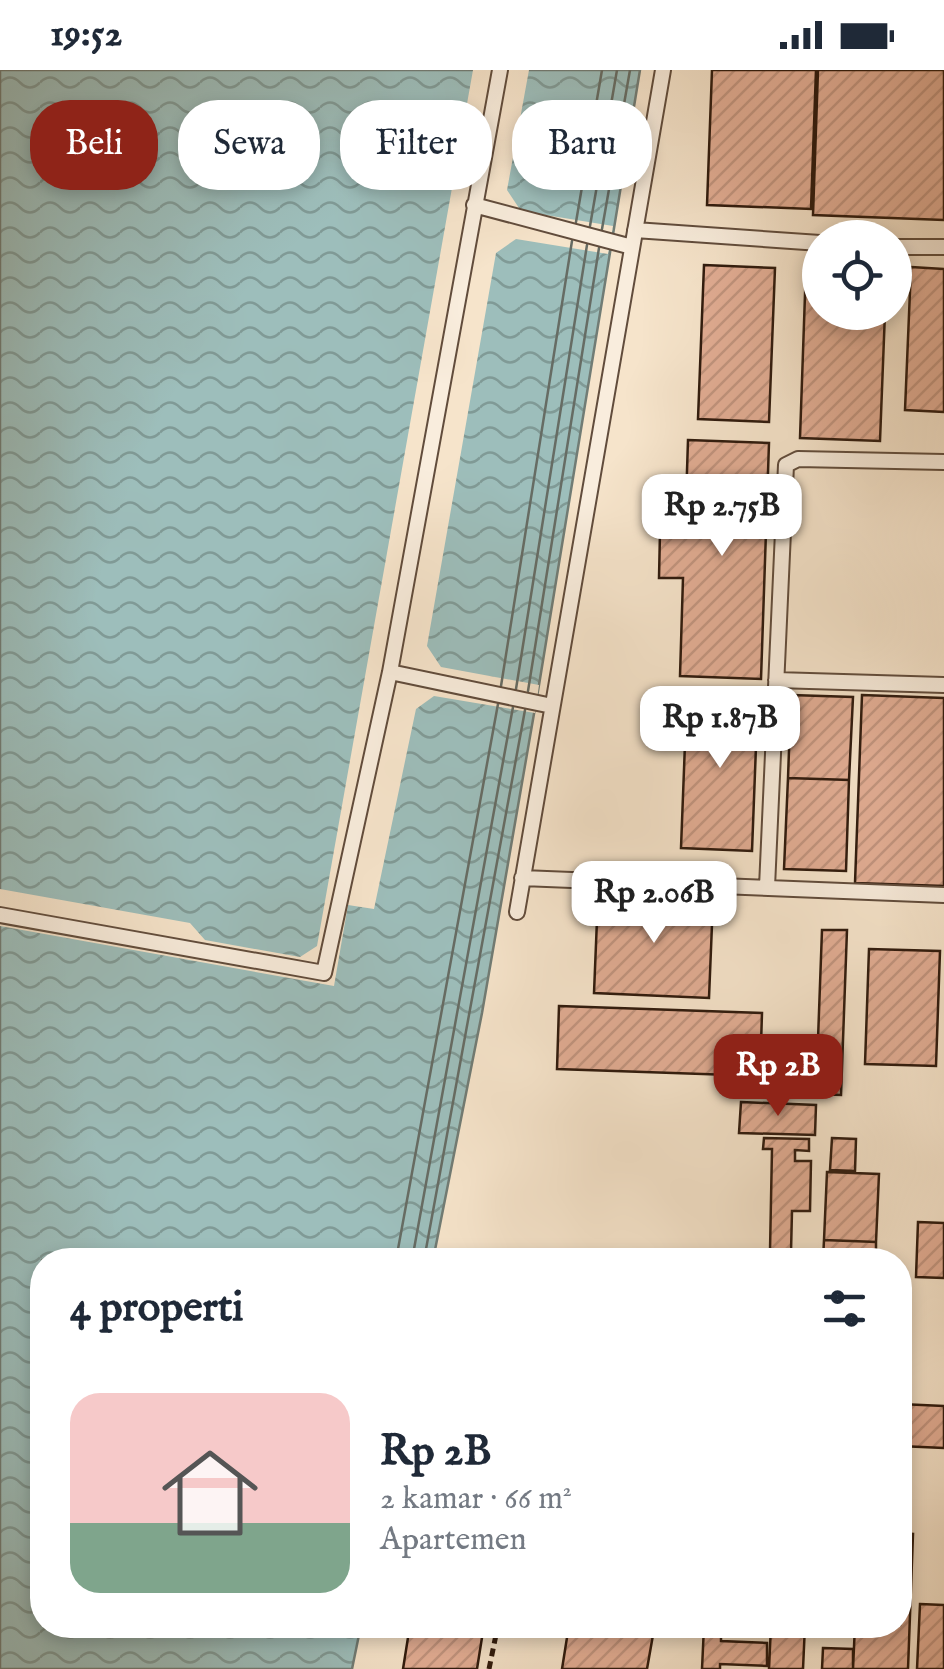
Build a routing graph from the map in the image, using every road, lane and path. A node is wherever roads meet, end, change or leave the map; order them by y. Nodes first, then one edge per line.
1 (500, 70) edge
2 (663, 70) edge
3 (474, 205) junction
4 (635, 230) junction
5 (802, 242) edge
6 (912, 246) edge
7 (632, 247) junction
8 (944, 247) edge
9 (944, 462) edge
10 (390, 672) junction
11 (776, 680) junction
12 (944, 685) edge
13 (552, 706) junction
14 (522, 878) junction
15 (766, 887) junction
16 (944, 895) edge
17 (517, 912) dead end
18 (0, 916) edge
19 (495, 1638) edge
20 (489, 1669) edge

1 - 3 lane
2 - 4 lane
3 - 7 lane
3 - 10 lane
4 - 5 lane
4 - 7 lane
6 - 8 lane
7 - 13 lane
9 - 11 lane
10 - 13 lane
10 - 18 lane
11 - 12 lane
11 - 15 lane
13 - 14 lane
14 - 15 lane
14 - 17 lane
15 - 16 lane
19 - 20 path

